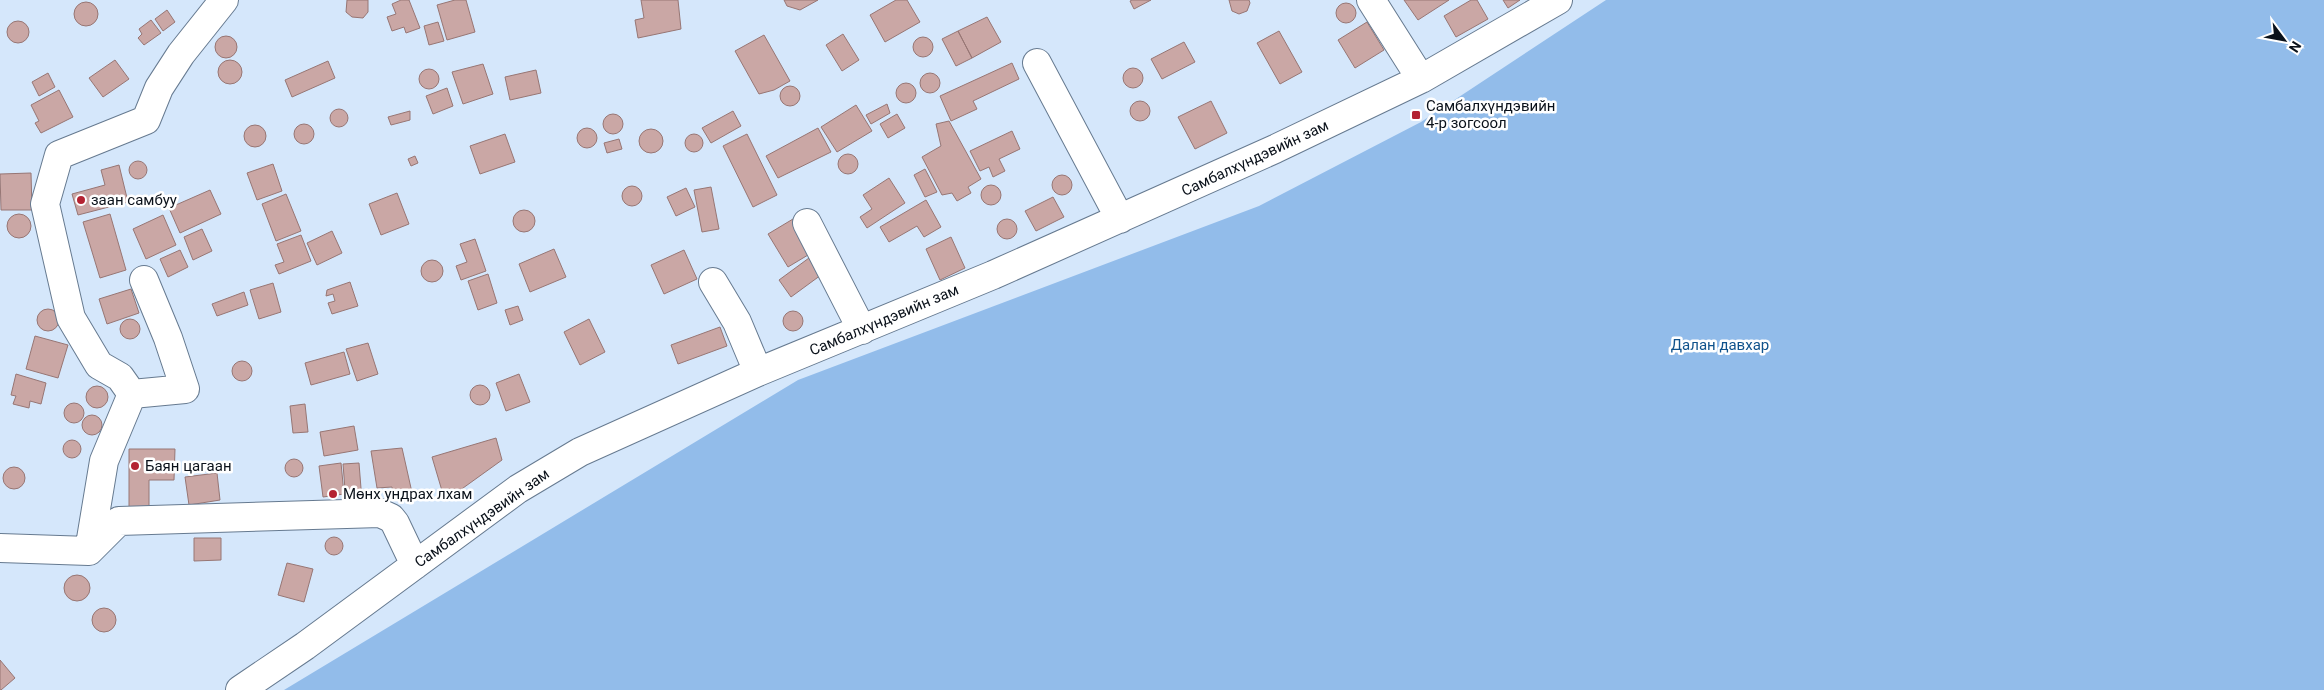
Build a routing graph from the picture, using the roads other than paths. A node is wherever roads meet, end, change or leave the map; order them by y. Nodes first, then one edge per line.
1 (224, 0) edge
2 (1371, 0) edge
3 (1558, 0) edge
4 (1037, 63) dead end
5 (1421, 79) junction
6 (1120, 219) junction
7 (807, 223) dead end
8 (144, 280) dead end
9 (713, 282) dead end
10 (862, 330) junction
11 (758, 372) junction
12 (132, 394) junction
13 (0, 548) edge
14 (89, 551) junction
15 (415, 565) junction
16 (240, 690) edge

1 - 12 street
2 - 5 street
3 - 5 street, Самбалхүндэвийн зам
4 - 6 street
5 - 6 street, Самбалхүндэвийн зам
6 - 10 street, Самбалхүндэвийн зам
7 - 10 street
8 - 12 street
9 - 11 street
10 - 11 street, Самбалхүндэвийн зам
11 - 15 street, Самбалхүндэвийн зам
12 - 14 street
13 - 14 street
14 - 15 street
15 - 16 street, Самбалхүндэвийн зам

